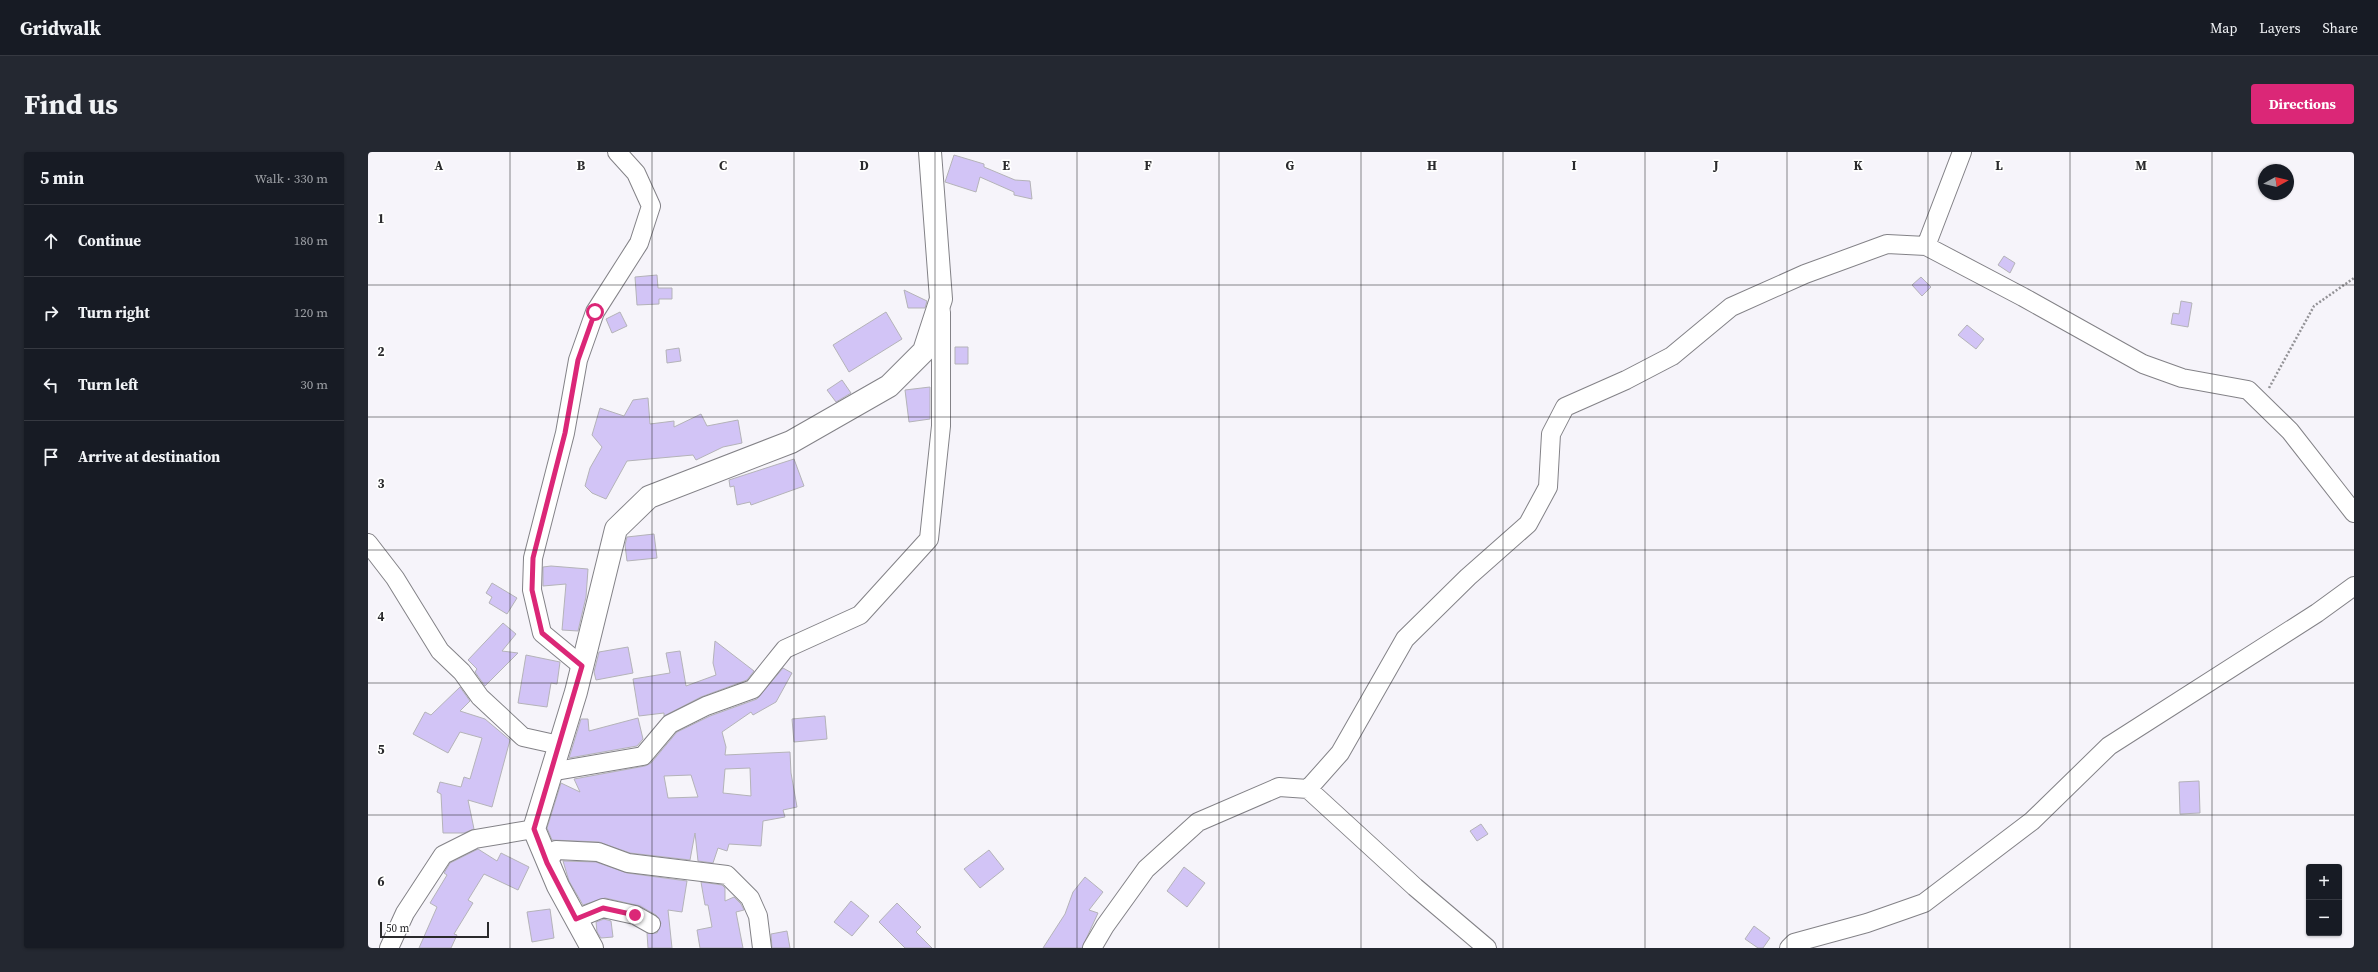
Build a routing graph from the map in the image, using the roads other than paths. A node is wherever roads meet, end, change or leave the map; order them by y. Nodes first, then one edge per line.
1 (617, 152) edge
2 (930, 152) edge
3 (1962, 152) edge
4 (1926, 246) junction
5 (940, 299) junction
6 (2354, 513) edge
7 (368, 543) edge
8 (2354, 586) edge
9 (582, 666) junction
10 (558, 745) junction
11 (550, 772) junction
12 (1308, 789) junction
13 (534, 829) junction
14 (547, 863) junction
15 (576, 919) junction
16 (651, 924) dead end
17 (390, 948) edge
18 (592, 948) edge
19 (762, 948) edge
20 (1092, 948) edge
21 (1487, 948) edge
22 (1789, 948) edge

1 - 9 street
2 - 5 main road
3 - 4 street
4 - 6 street
4 - 12 street
5 - 9 main road
5 - 11 street
7 - 10 street
8 - 22 street
9 - 10 main road
10 - 11 main road
11 - 13 main road
12 - 20 street
12 - 21 street
13 - 14 main road
13 - 17 street
14 - 15 main road
14 - 19 street
15 - 16 street
15 - 18 main road

